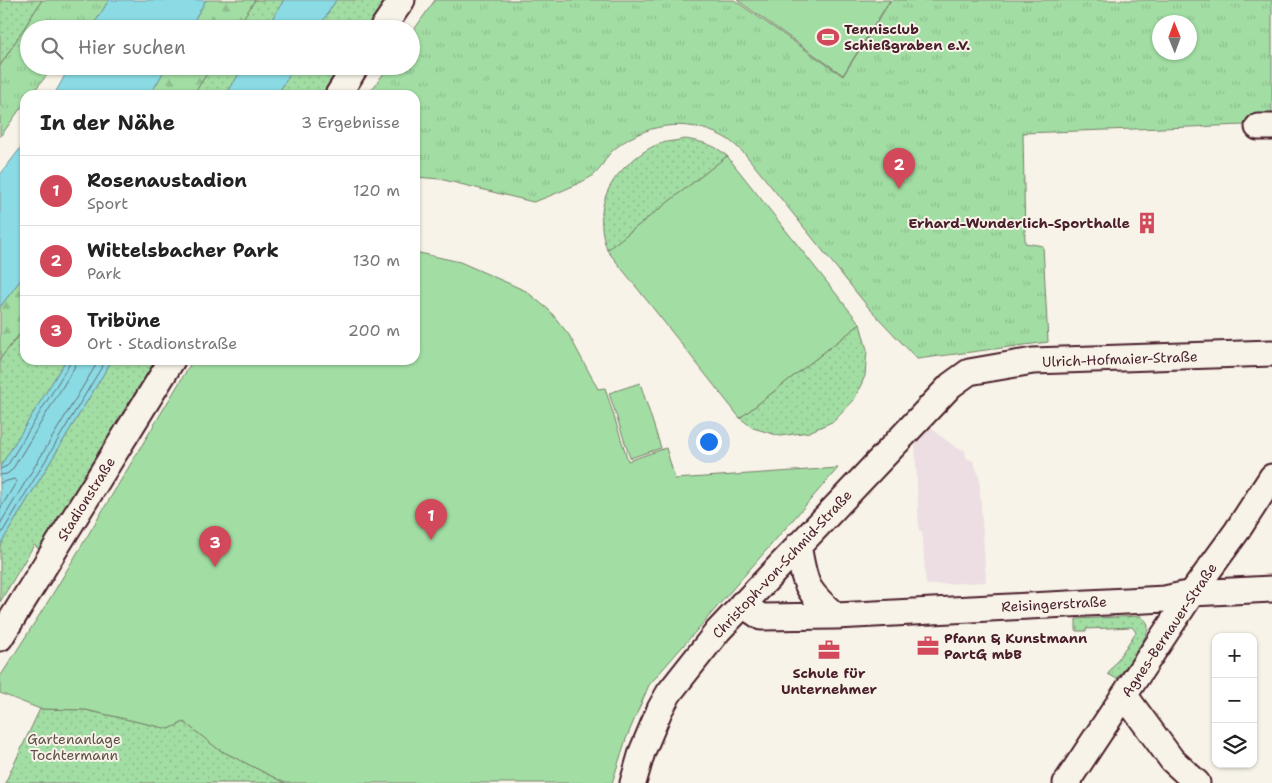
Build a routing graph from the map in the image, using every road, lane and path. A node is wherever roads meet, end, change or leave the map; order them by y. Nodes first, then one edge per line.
1 (402, 0) edge
2 (388, 20) edge
3 (350, 75) edge
4 (341, 90) edge
5 (1272, 353) edge
6 (169, 365) edge
7 (969, 372) joint
8 (1272, 478) edge
9 (798, 545) junction
10 (1272, 589) edge
11 (1192, 593) junction
12 (742, 604) junction
13 (836, 616) junction
14 (0, 638) edge
15 (1124, 696) junction
16 (633, 783) edge
17 (1066, 783) edge
18 (1197, 783) edge

1 - 2 street
3 - 4 street
5 - 7 street, Ulrich-Hofmaier-Straße
6 - 14 street, Stadionstraße
7 - 9 street, Christoph-von-Schmid-Straße
8 - 11 street, Agnes-Bernauer-Straße
9 - 12 street, Christoph-von-Schmid-Straße
9 - 13 street
10 - 11 street, Reisingerstraße
11 - 13 street, Reisingerstraße
11 - 15 street, Agnes-Bernauer-Straße
12 - 13 street, Reisingerstraße
12 - 16 street, Christoph-von-Schmid-Straße
15 - 17 street, Agnes-Bernauer-Straße
15 - 18 street

